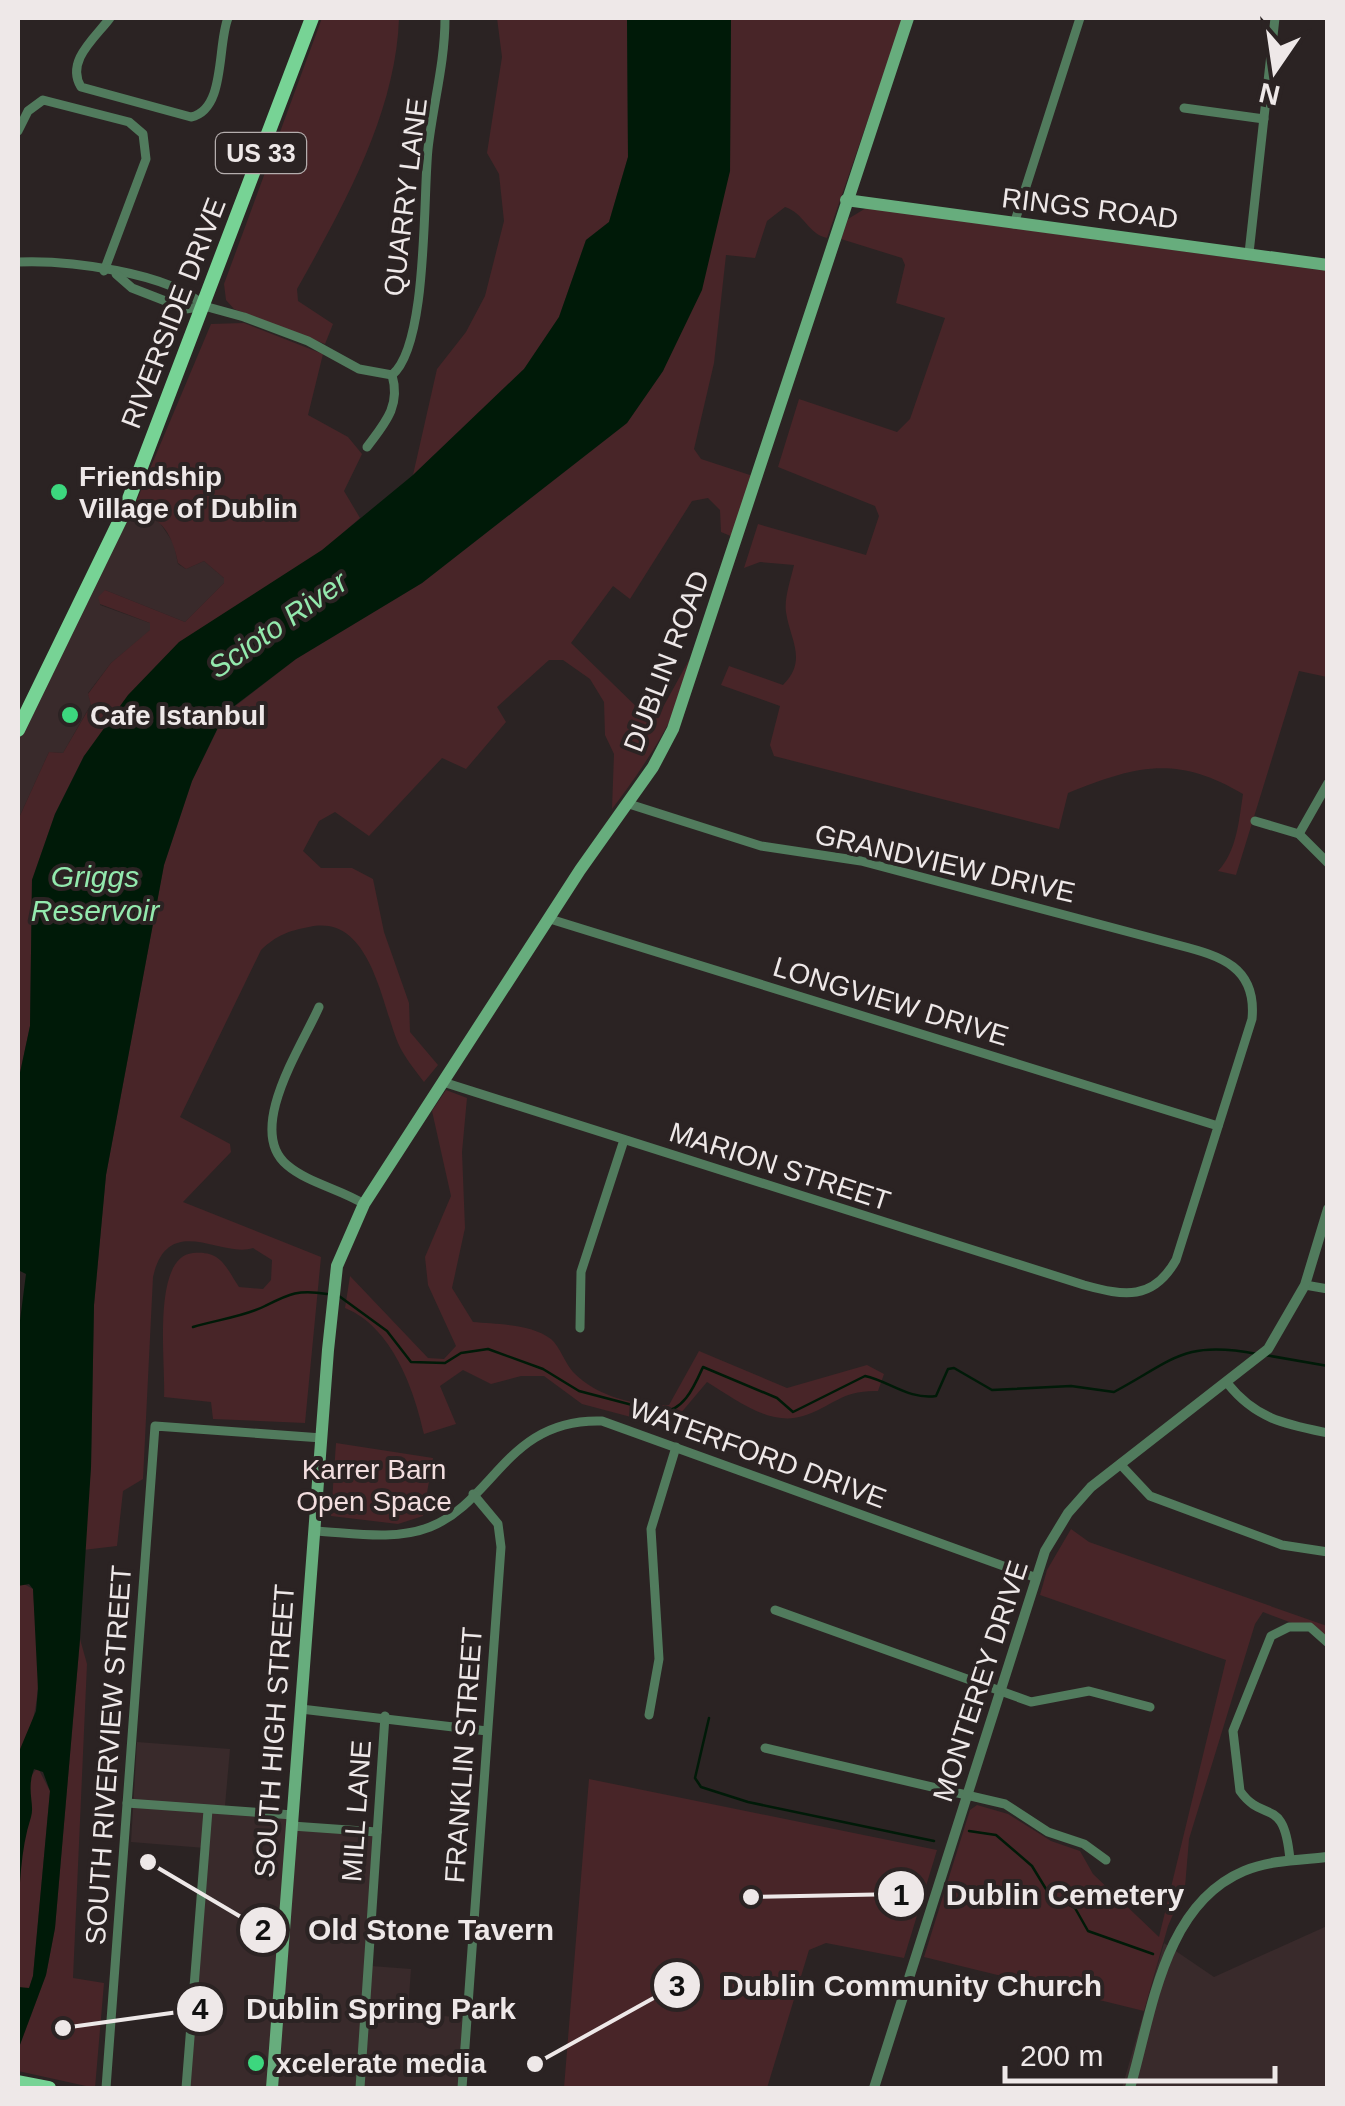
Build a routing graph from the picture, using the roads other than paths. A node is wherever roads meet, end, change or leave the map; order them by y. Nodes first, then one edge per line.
1 (110, 18) edge
2 (228, 18) edge
3 (312, 18) edge
4 (445, 18) edge
5 (908, 18) edge
6 (1080, 18) edge
7 (1275, 18) edge
8 (1184, 108) dead end
9 (1264, 120) junction
10 (18, 131) edge
11 (846, 200) junction
12 (1014, 224) junction
13 (1249, 254) junction
14 (18, 262) edge
15 (1328, 265) edge
16 (104, 271) junction
17 (116, 274) junction
18 (204, 306) junction
19 (392, 375) junction
20 (366, 446) dead end
21 (18, 730) edge
22 (1328, 782) edge
23 (629, 804) junction
24 (1255, 821) dead end
25 (1299, 834) junction
26 (1328, 863) edge
27 (550, 918) junction
28 (1245, 976) joint
29 (319, 1007) dead end
30 (443, 1082) junction
31 (1218, 1126) junction
32 (624, 1140) junction
33 (364, 1204) junction
34 (1328, 1209) edge
35 (1305, 1284) junction
36 (1328, 1289) edge
37 (580, 1328) dead end
38 (1228, 1384) junction
39 (1328, 1432) edge
40 (322, 1438) junction
41 (676, 1448) junction
42 (1120, 1464) junction
43 (473, 1494) junction
44 (315, 1531) junction
45 (1328, 1552) edge
46 (1034, 1577) junction
47 (775, 1610) dead end
48 (1328, 1643) edge
49 (1000, 1691) junction
50 (1150, 1707) dead end
51 (301, 1708) junction
52 (385, 1716) junction
53 (649, 1716) dead end
54 (487, 1731) junction
55 (765, 1748) dead end
56 (968, 1793) junction
57 (127, 1803) junction
58 (208, 1810) junction
59 (292, 1820) junction
60 (377, 1832) junction
61 (1328, 1857) edge
62 (1106, 1860) dead end
63 (1290, 1860) junction
64 (18, 2082) edge
65 (48, 2088) edge
66 (106, 2088) edge
67 (186, 2088) edge
68 (272, 2088) edge
69 (360, 2088) edge
70 (462, 2088) edge
71 (874, 2088) edge
72 (1130, 2088) edge

1 - 2 street
3 - 18 main road, RIVERSIDE DRIVE / US 33
4 - 19 street, QUARRY LANE
5 - 11 main road, DUBLIN ROAD
6 - 12 street
7 - 9 street
8 - 9 street
9 - 13 street
10 - 16 street
11 - 12 main road, RINGS ROAD
11 - 23 main road, DUBLIN ROAD
12 - 13 main road, RINGS ROAD
13 - 15 main road, RINGS ROAD
14 - 16 street
16 - 17 street
17 - 18 street
17 - 18 street
18 - 19 street
18 - 21 main road, RIVERSIDE DRIVE / US 33
19 - 20 street, QUARRY LANE
22 - 25 street
23 - 27 main road, DUBLIN ROAD
23 - 28 street, GRANDVIEW DRIVE
24 - 25 street
25 - 26 street
27 - 30 main road, DUBLIN ROAD
27 - 31 street, LONGVIEW DRIVE
28 - 31 street, MARION STREET
29 - 33 street
30 - 32 street, MARION STREET
30 - 33 main road, DUBLIN ROAD
31 - 32 street, MARION STREET
32 - 37 street
33 - 40 main road, DUBLIN ROAD
34 - 35 street, MONTEREY DRIVE
35 - 36 street
35 - 38 street, MONTEREY DRIVE
38 - 39 street
38 - 42 street, MONTEREY DRIVE
40 - 44 main road, SOUTH HIGH STREET
40 - 57 street, SOUTH RIVERVIEW STREET
41 - 43 street, WATERFORD DRIVE
41 - 46 street, WATERFORD DRIVE
41 - 53 street
42 - 45 street
42 - 46 street, MONTEREY DRIVE
43 - 44 street, WATERFORD DRIVE
43 - 54 street, FRANKLIN STREET
44 - 51 main road, SOUTH HIGH STREET
46 - 49 street, MONTEREY DRIVE
47 - 49 street
48 - 63 street
49 - 50 street
49 - 56 street, MONTEREY DRIVE
51 - 52 street
51 - 59 main road, SOUTH HIGH STREET
52 - 54 street
52 - 60 street, MILL LANE
54 - 70 street, FRANKLIN STREET
55 - 56 street
56 - 62 street
56 - 71 street, MONTEREY DRIVE
57 - 58 street
57 - 66 street, SOUTH RIVERVIEW STREET
58 - 59 street
58 - 67 street
59 - 60 street
59 - 68 main road, SOUTH HIGH STREET
60 - 69 street, MILL LANE
61 - 63 street
63 - 72 street
64 - 65 main road

